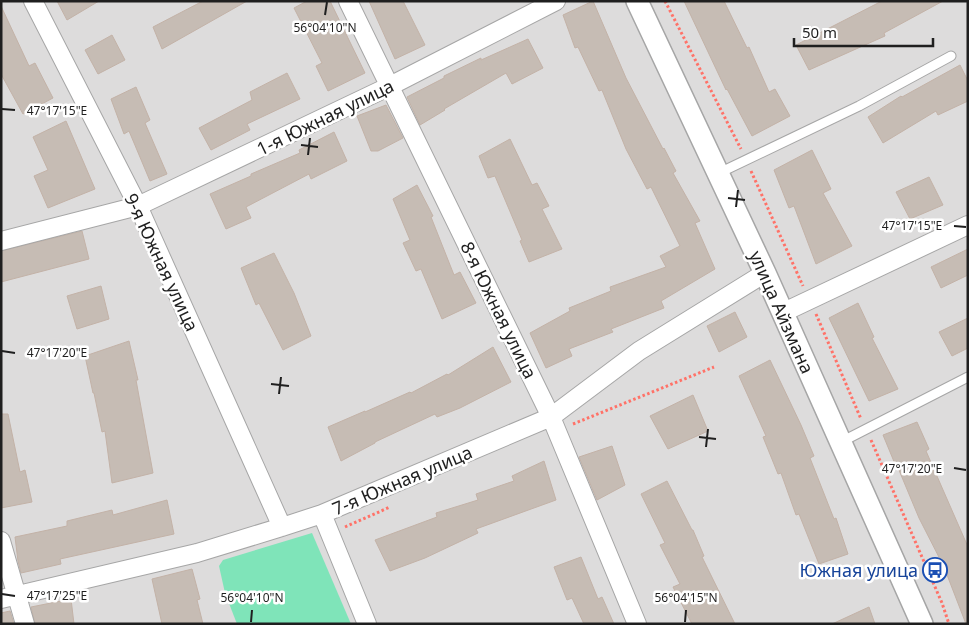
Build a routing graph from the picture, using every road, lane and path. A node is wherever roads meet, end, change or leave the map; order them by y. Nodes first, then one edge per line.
1 (33, 1) edge
2 (348, 1) edge
3 (556, 1) edge
4 (637, 1) edge
5 (951, 56) dead end
6 (390, 86) junction
7 (718, 174) junction
8 (138, 206) junction
9 (968, 226) edge
10 (1, 241) edge
11 (765, 273) junction
12 (782, 313) junction
13 (968, 377) edge
14 (551, 417) junction
15 (841, 442) junction
16 (322, 514) junction
17 (282, 527) junction
18 (1, 540) edge
19 (9, 597) edge
20 (25, 624) edge
21 (367, 624) edge
22 (637, 624) edge
23 (922, 624) edge

1 - 8 street, 9-я Южная улица
2 - 6 street, 8-я Южная улица
3 - 6 street, 1-я Южная улица
4 - 7 street, улица Айзмана
5 - 7 lane
6 - 8 street, 1-я Южная улица
6 - 14 street, 8-я Южная улица
7 - 11 street, улица Айзмана
8 - 10 street, 1-я Южная улица
8 - 17 street, 9-я Южная улица
9 - 12 street
11 - 12 street, улица Айзмана
11 - 14 street, 7-я Южная улица
12 - 15 street, улица Айзмана
13 - 15 lane
14 - 16 street, 7-я Южная улица
14 - 22 street, 8-я Южная улица
15 - 23 street, улица Айзмана
16 - 17 street, 7-я Южная улица
16 - 21 street
17 - 19 street, 7-я Южная улица
18 - 19 street
19 - 20 street

